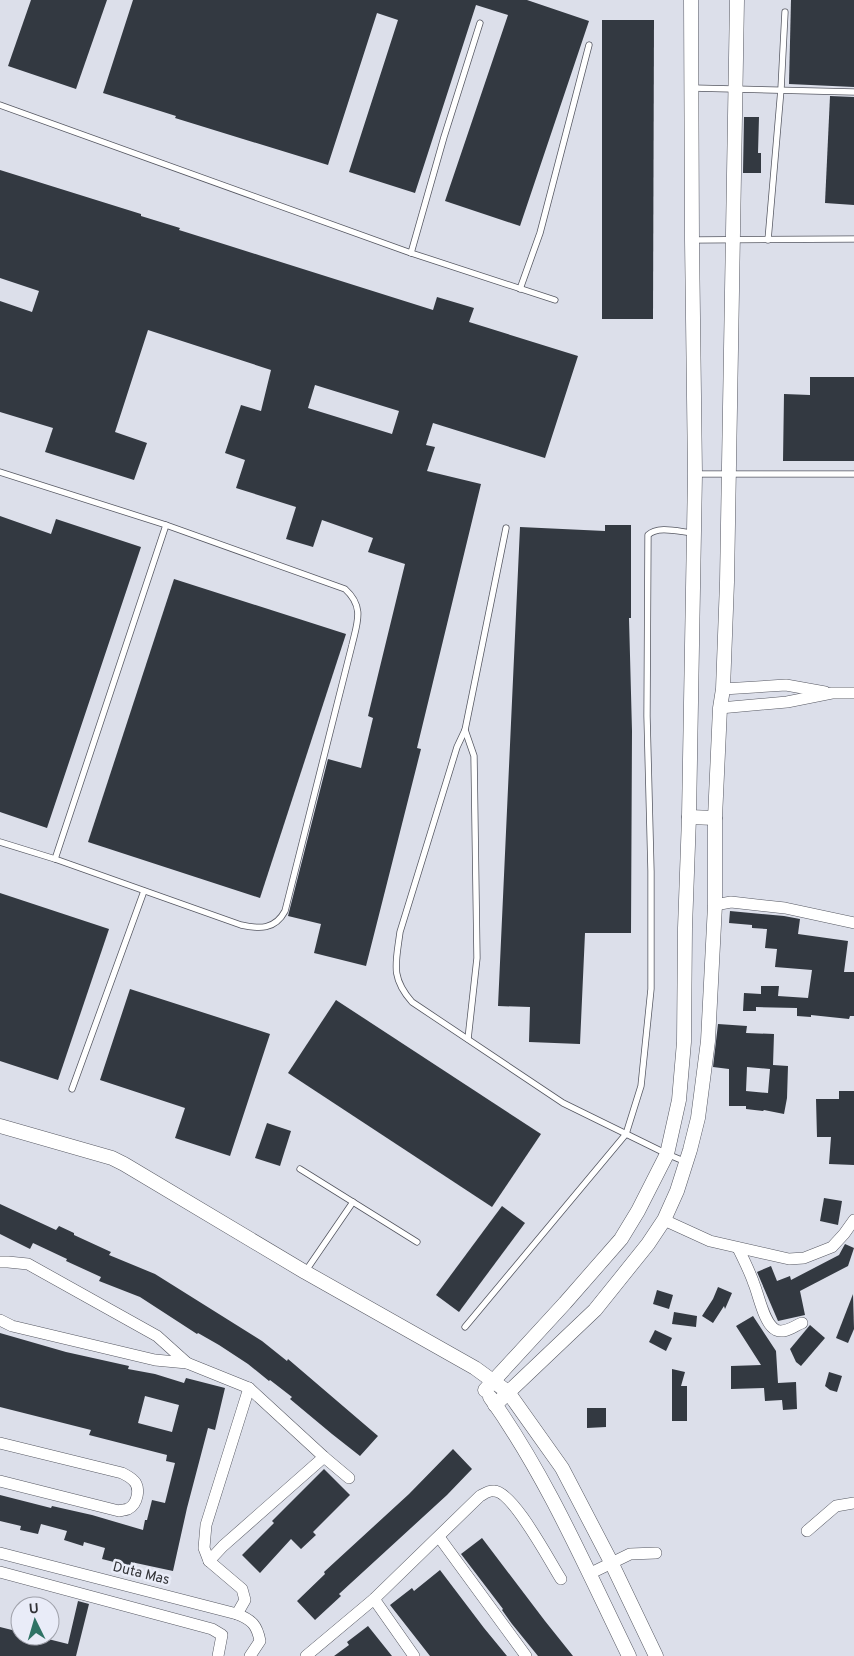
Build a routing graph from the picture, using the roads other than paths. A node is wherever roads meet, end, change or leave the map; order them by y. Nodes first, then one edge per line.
1 (692, 0) edge
2 (737, 0) edge
3 (785, 12) dead end
4 (480, 23) dead end
5 (589, 45) dead end
6 (692, 88) junction
7 (736, 88) junction
8 (781, 89) junction
9 (854, 92) edge
10 (0, 105) edge
11 (854, 239) edge
12 (692, 240) junction
13 (732, 240) junction
14 (768, 240) junction
15 (411, 253) junction
16 (520, 289) junction
17 (554, 300) dead end
18 (0, 472) edge
19 (695, 474) junction
20 (728, 474) junction
21 (854, 474) edge
22 (166, 525) junction
23 (506, 528) dead end
24 (693, 533) junction
25 (723, 689) junction
26 (832, 693) junction
27 (854, 693) edge
28 (720, 708) junction
29 (465, 730) junction
30 (689, 817) junction
31 (716, 818) junction
32 (0, 842) edge
33 (55, 859) junction
34 (144, 891) junction
35 (714, 905) junction
36 (854, 923) edge
37 (468, 1039) junction
38 (72, 1088) dead end
39 (0, 1126) edge
40 (626, 1134) junction
41 (667, 1154) junction
42 (687, 1162) junction
43 (300, 1169) dead end
44 (352, 1202) junction
45 (664, 1220) junction
46 (854, 1220) edge
47 (417, 1242) dead end
48 (738, 1248) junction
49 (0, 1262) edge
50 (305, 1272) junction
51 (0, 1320) edge
52 (802, 1323) dead end
53 (465, 1327) dead end
54 (187, 1363) junction
55 (489, 1385) junction
56 (249, 1388) junction
57 (508, 1392) junction
58 (495, 1405) junction
59 (0, 1443) edge
60 (324, 1457) junction
61 (348, 1478) dead end
62 (0, 1481) edge
63 (854, 1503) edge
64 (807, 1531) dead end
65 (439, 1537) junction
66 (0, 1553) edge
67 (656, 1553) dead end
68 (209, 1561) junction
69 (612, 1562) junction
70 (0, 1572) edge
71 (589, 1574) junction
72 (560, 1579) dead end
73 (374, 1599) junction
74 (237, 1614) junction
75 (307, 1655) edge
76 (218, 1656) edge
77 (250, 1656) edge
78 (414, 1656) edge
79 (526, 1656) edge
80 (629, 1656) edge
81 (656, 1656) edge

1 - 6 street
2 - 7 street
3 - 8 lane
4 - 15 lane
5 - 16 lane
6 - 7 lane
6 - 12 street
7 - 8 lane
7 - 13 street
8 - 9 lane
8 - 14 lane
10 - 15 lane
11 - 14 lane
12 - 13 lane
12 - 19 street
13 - 14 lane
13 - 20 street
15 - 16 lane
16 - 17 lane
18 - 22 lane
19 - 20 lane
19 - 24 street
20 - 21 lane
20 - 25 street
22 - 33 lane
22 - 34 lane
23 - 29 lane
24 - 30 street
24 - 40 lane
25 - 26 street
25 - 28 street
26 - 27 street
26 - 28 street
28 - 31 street
29 - 37 lane
29 - 37 lane
30 - 31 street
30 - 41 street
31 - 35 street
32 - 33 lane
33 - 34 lane
34 - 38 lane
35 - 36 street
35 - 42 street
37 - 40 lane
39 - 50 street
40 - 41 lane
40 - 53 lane
41 - 42 lane
41 - 55 street
42 - 45 street
43 - 44 lane
44 - 47 lane
44 - 50 lane
45 - 48 street
45 - 57 street
46 - 48 street
48 - 52 street
49 - 54 street
50 - 55 street
51 - 54 street
54 - 56 street
55 - 57 street
55 - 58 street
56 - 60 street
56 - 68 street
57 - 58 street
57 - 69 street
58 - 71 street
59 - 62 street
60 - 61 street
60 - 68 street
63 - 64 street
65 - 72 street
65 - 73 street
65 - 79 street
66 - 74 street, Duta Mas
67 - 69 street
68 - 74 street
69 - 71 street
69 - 81 street
70 - 76 street
71 - 80 street
73 - 75 street
73 - 78 street
74 - 77 street, Duta Mas

